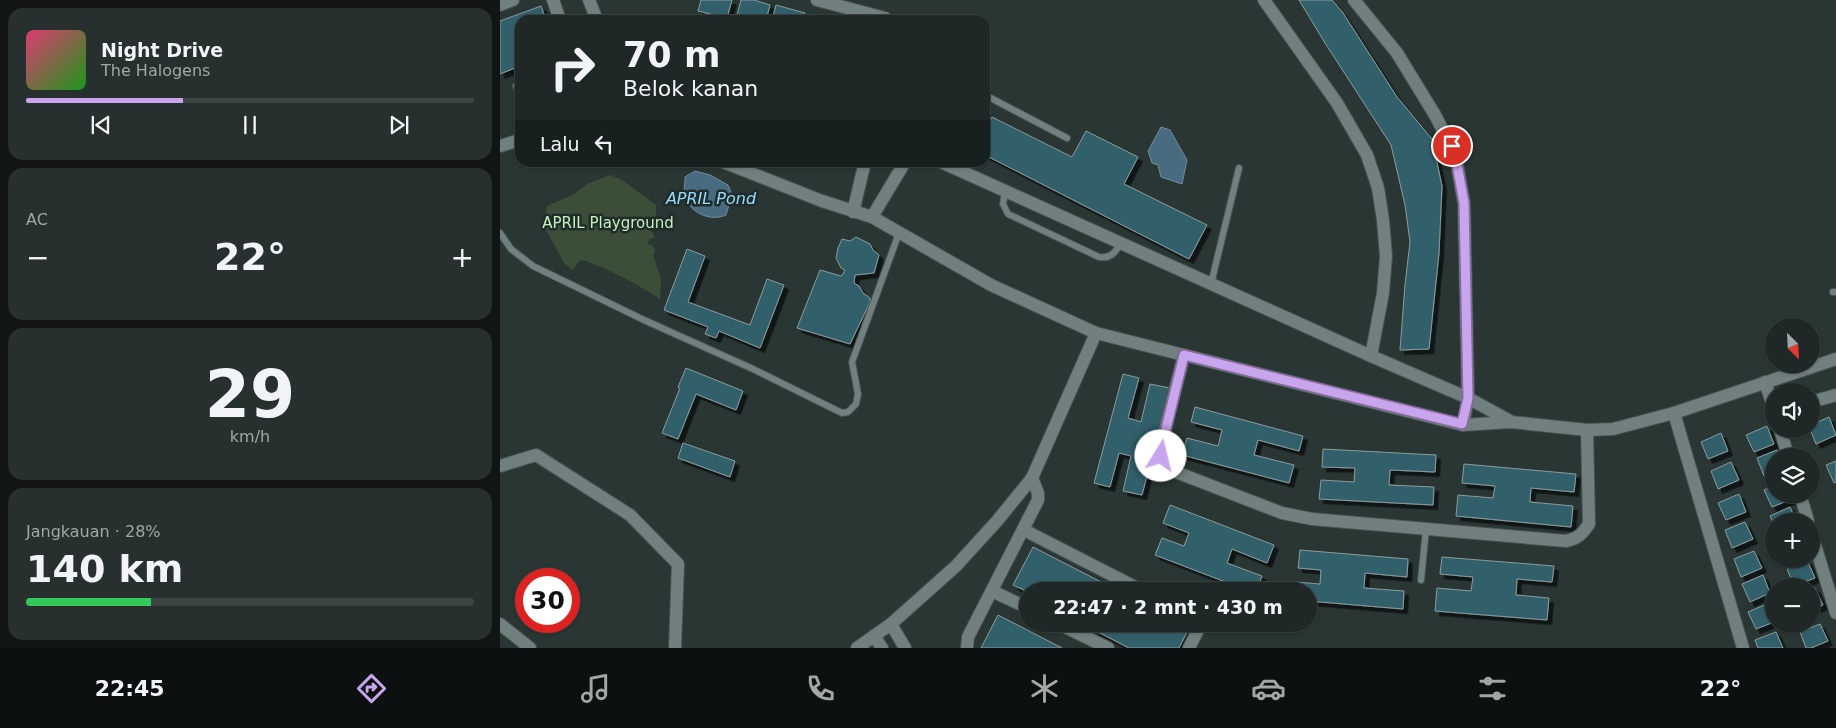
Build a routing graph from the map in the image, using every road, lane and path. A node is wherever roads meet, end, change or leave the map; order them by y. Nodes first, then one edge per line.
1 (513, 0) edge
2 (553, 0) edge
3 (589, 0) edge
4 (817, 0) edge
5 (1264, 0) edge
6 (1354, 0) edge
7 (500, 5) edge
8 (558, 15) edge
9 (595, 15) edge
10 (870, 15) edge
11 (990, 98) edge
12 (1067, 138) dead end
13 (515, 142) edge
14 (500, 146) edge
15 (736, 167) edge
16 (864, 167) edge
17 (902, 167) edge
18 (952, 167) edge
19 (1239, 168) dead end
20 (1005, 192) junction
21 (854, 212) junction
22 (872, 217) junction
23 (500, 233) edge
24 (900, 233) junction
25 (1121, 244) junction
26 (1211, 284) junction
27 (1096, 333) junction
28 (1184, 355) junction
29 (1372, 356) junction
30 (1836, 359) edge
31 (1765, 382) joint
32 (1836, 395) edge
33 (1468, 398) junction
34 (1820, 399) edge
35 (1674, 413) junction
36 (1511, 422) junction
37 (1462, 424) junction
38 (1587, 430) junction
39 (500, 466) edge
40 (1032, 478) junction
41 (1426, 529) junction
42 (1024, 530) junction
43 (1820, 561) edge
44 (1421, 580) dead end
45 (1125, 582) edge
46 (992, 591) junction
47 (1019, 604) edge
48 (1836, 613) edge
49 (500, 624) edge
50 (891, 624) junction
51 (1075, 632) edge
52 (1196, 632) edge
53 (874, 636) junction
54 (530, 648) edge
55 (675, 648) edge
56 (857, 648) edge
57 (882, 648) edge
58 (905, 648) edge
59 (967, 648) edge
60 (1108, 648) edge
61 (1188, 648) edge
62 (1743, 648) edge

1 - 7 street
2 - 8 street
3 - 9 street
4 - 10 street
5 - 29 street
6 - 33 street
11 - 12 lane
13 - 14 street
15 - 21 street
16 - 21 street
17 - 22 street
18 - 20 street
19 - 26 lane
20 - 25 street
20 - 25 lane
21 - 22 street
22 - 24 street
23 - 24 lane
24 - 27 street
25 - 26 street
26 - 29 street
27 - 28 street
27 - 40 street
28 - 37 street
28 - 41 street
29 - 33 street
30 - 31 street
31 - 35 street
32 - 34 street
33 - 36 street
33 - 37 street
35 - 38 street
35 - 62 street
36 - 37 street
36 - 38 street
38 - 41 street
39 - 55 street
40 - 42 street
40 - 50 street
41 - 44 lane
42 - 45 street
42 - 46 street
43 - 48 street
46 - 47 street
46 - 59 street
49 - 54 street
50 - 53 street
50 - 58 street
51 - 60 street
52 - 61 street
53 - 56 street
53 - 57 street

